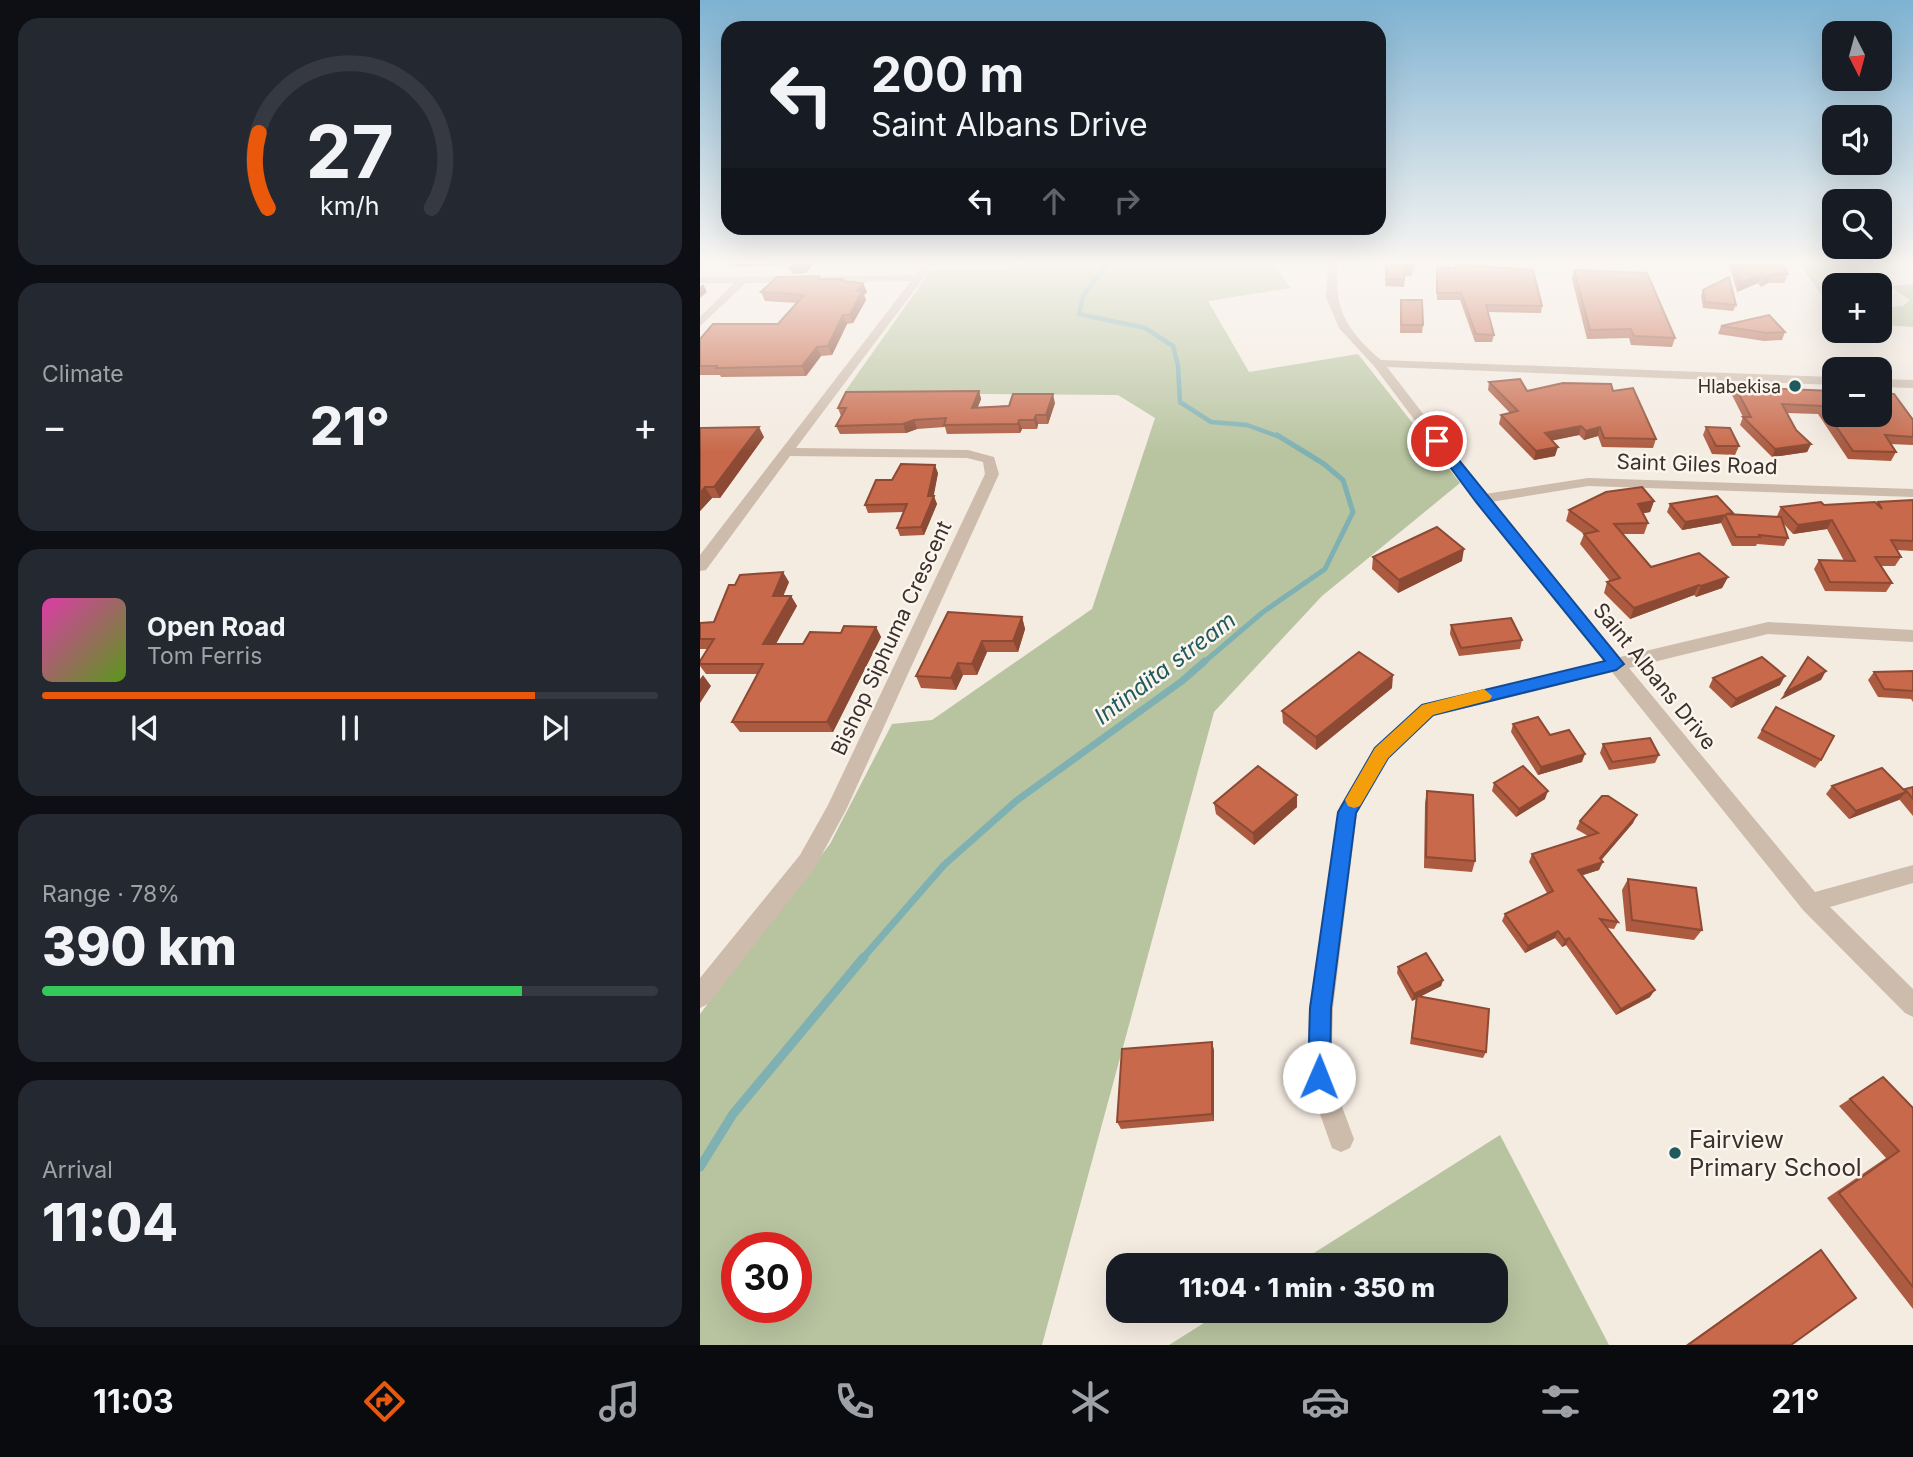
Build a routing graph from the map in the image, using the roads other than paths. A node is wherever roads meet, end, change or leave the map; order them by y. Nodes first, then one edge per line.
1 (881, 327) edge
2 (1345, 327) edge
3 (1378, 363) junction
4 (1822, 381) edge
5 (1892, 383) edge
6 (1913, 384) edge
7 (786, 452) junction
8 (1913, 493) edge
9 (1481, 499) junction
10 (700, 566) edge
11 (1913, 636) edge
12 (1616, 664) junction
13 (1913, 874) edge
14 (1811, 903) junction
15 (700, 996) edge
16 (1913, 1005) edge
17 (1341, 1139) dead end

1 - 7 street
2 - 3 street, Saint Albans Drive
3 - 4 street
3 - 9 street, Saint Albans Drive
5 - 6 street
7 - 10 street
7 - 15 street, Bishop Siphuma Crescent
8 - 9 street, Saint Giles Road
9 - 12 street, Saint Albans Drive
11 - 12 street
12 - 14 street, Saint Albans Drive
12 - 17 street
13 - 14 street
14 - 16 street, Saint Albans Drive

